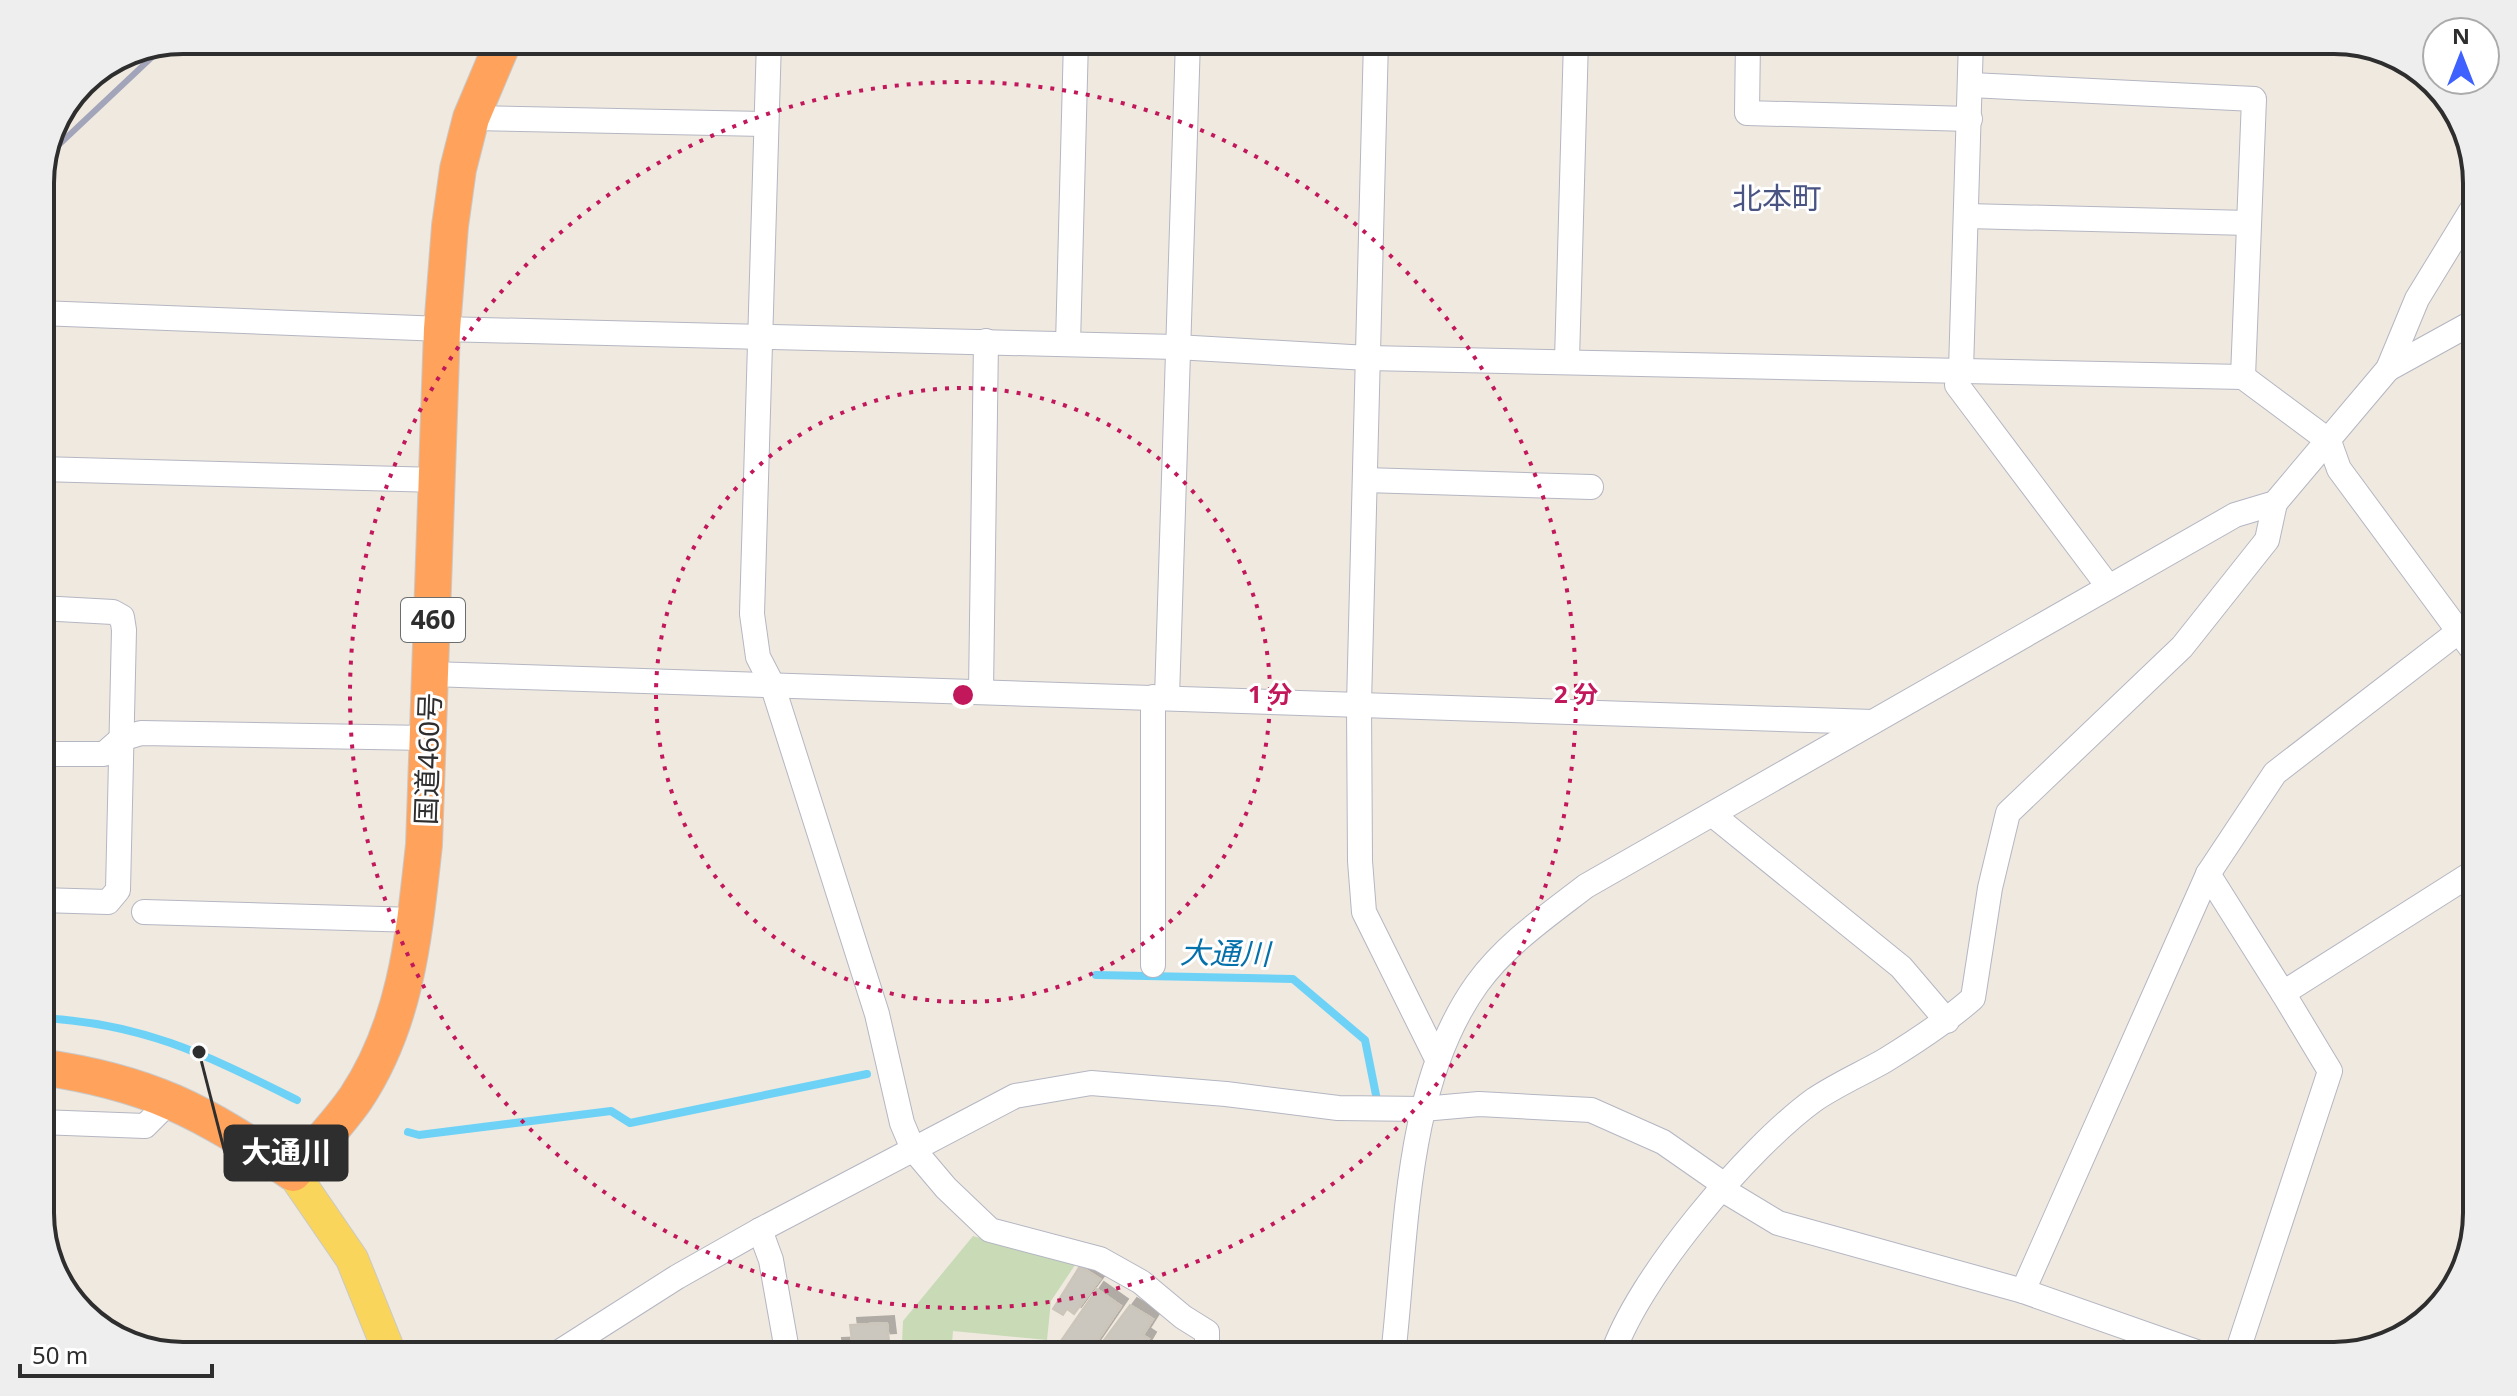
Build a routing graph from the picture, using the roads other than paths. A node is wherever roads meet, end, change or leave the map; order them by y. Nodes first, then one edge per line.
1 (498, 54) edge
2 (768, 54) edge
3 (1076, 54) edge
4 (1187, 54) edge
5 (1376, 54) edge
6 (1576, 54) edge
7 (1748, 54) edge
8 (1971, 54) edge
9 (1971, 85) junction
10 (471, 118) junction
11 (1970, 119) junction
12 (765, 124) junction
13 (1967, 216) junction
14 (2249, 223) junction
15 (2463, 224) edge
16 (54, 314) edge
17 (2463, 328) edge
18 (442, 329) junction
19 (759, 336) junction
20 (986, 341) junction
21 (1068, 344) junction
22 (1176, 347) junction
23 (1368, 358) junction
24 (1567, 360) junction
25 (2388, 369) junction
26 (1961, 370) junction
27 (2243, 377) junction
28 (2329, 441) junction
29 (54, 469) edge
30 (438, 480) junction
31 (1365, 480) junction
32 (1591, 487) dead end
33 (2275, 503) junction
34 (2108, 586) junction
35 (54, 608) edge
36 (2463, 634) edge
37 (2463, 648) edge
38 (431, 674) junction
39 (772, 684) junction
40 (981, 691) junction
41 (1160, 697) junction
42 (1359, 704) junction
43 (1872, 722) junction
44 (428, 738) junction
45 (121, 739) junction
46 (54, 754) edge
47 (1713, 815) junction
48 (2208, 874) junction
49 (2463, 879) edge
50 (54, 900) edge
51 (144, 912) dead end
52 (416, 920) junction
53 (1153, 965) dead end
54 (2283, 993) junction
55 (1947, 1021) junction
56 (1437, 1059) junction
57 (54, 1070) edge
58 (172, 1099) junction
59 (1423, 1109) junction
60 (54, 1123) edge
61 (913, 1149) junction
62 (293, 1173) junction
63 (1720, 1188) junction
64 (760, 1230) junction
65 (2023, 1291) junction
66 (385, 1342) edge
67 (593, 1342) edge
68 (786, 1342) edge
69 (1207, 1342) edge
70 (1395, 1342) edge
71 (1616, 1342) edge
72 (2168, 1342) edge
73 (2241, 1342) edge

1 - 10 highway, 国道460号 / 460
2 - 12 street
3 - 21 street
4 - 22 street
5 - 23 street
6 - 24 street
7 - 11 street
8 - 9 street
9 - 11 street
9 - 14 street
10 - 12 street
10 - 18 highway, 国道460号 / 460
11 - 13 street
12 - 19 street
13 - 14 street
13 - 26 street
14 - 27 street
15 - 25 street
16 - 18 street
17 - 25 street
18 - 19 street
18 - 30 highway, 国道460号 / 460
19 - 20 street
19 - 39 street
20 - 21 street
20 - 40 street
21 - 22 street
22 - 23 street
22 - 41 street
23 - 24 street
23 - 31 street
24 - 26 street
25 - 28 street
26 - 27 street
26 - 34 street
27 - 28 street
28 - 33 street
28 - 36 street
29 - 30 street
30 - 38 highway, 国道460号 / 460
31 - 32 street
31 - 42 street
33 - 34 street
33 - 55 street
34 - 43 street
35 - 45 street
37 - 48 street
38 - 39 street
38 - 44 highway, 国道460号 / 460
39 - 40 street
39 - 61 street
40 - 41 street
41 - 42 street
41 - 53 street
42 - 43 street
42 - 56 street
43 - 47 street
44 - 45 street
44 - 52 highway, 国道460号 / 460
45 - 46 street
45 - 50 street
47 - 55 street
47 - 56 street
48 - 54 street
48 - 65 street
49 - 54 street
51 - 52 street
52 - 62 highway, 国道460号 / 460
54 - 73 street
55 - 63 street
56 - 59 street
57 - 58 highway
58 - 60 street
58 - 62 highway
59 - 61 street
59 - 63 street
59 - 70 street
61 - 64 street
61 - 69 street
62 - 66 main road
63 - 65 street
63 - 71 street
64 - 67 street
64 - 68 street
65 - 72 street

